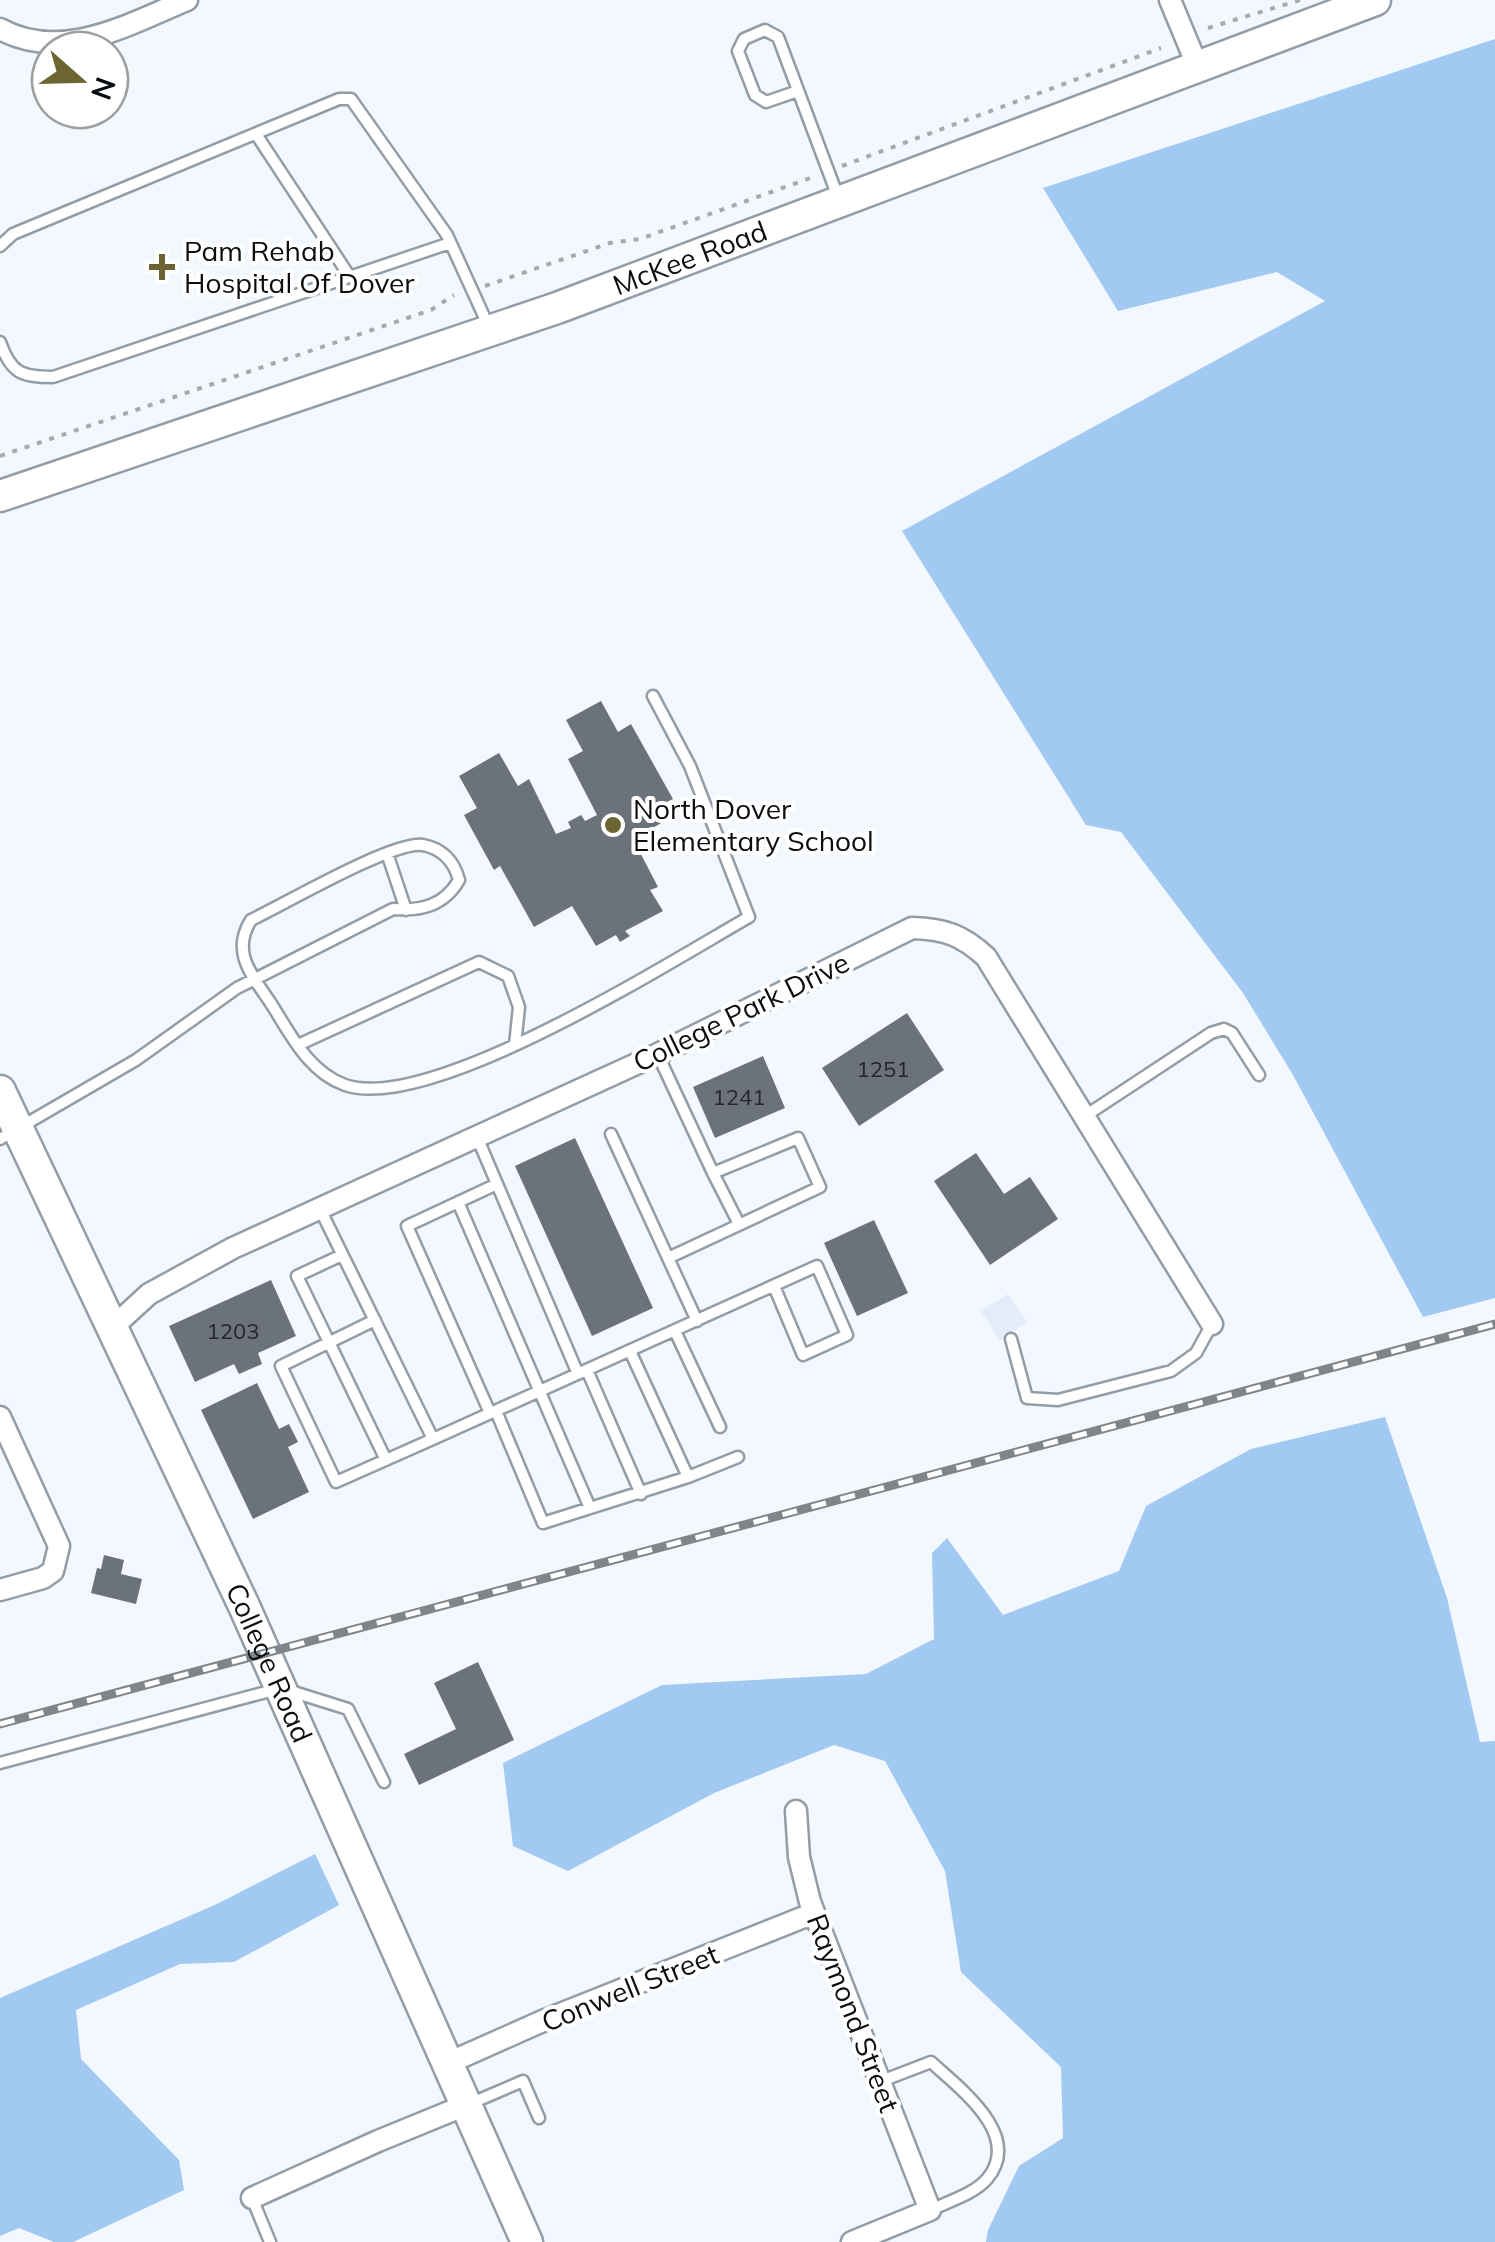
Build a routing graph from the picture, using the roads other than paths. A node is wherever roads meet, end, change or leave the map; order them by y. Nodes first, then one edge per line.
1 (187, 0) edge
2 (1170, 0) edge
3 (1375, 0) edge
4 (0, 29) edge
5 (1197, 65) junction
6 (798, 91) junction
7 (256, 134) junction
8 (840, 202) junction
9 (450, 242) junction
10 (0, 246) edge
11 (350, 277) junction
12 (491, 331) junction
13 (0, 342) edge
14 (0, 496) edge
15 (653, 696) dead end
16 (387, 853) junction
17 (406, 910) junction
18 (255, 979) junction
19 (298, 1046) junction
20 (515, 1046) junction
21 (658, 1054) junction
22 (1258, 1075) dead end
23 (0, 1091) edge
24 (1084, 1116) junction
25 (9, 1134) edge
26 (611, 1134) dead end
27 (477, 1137) junction
28 (713, 1174) junction
29 (497, 1184) junction
30 (458, 1202) junction
31 (320, 1208) junction
32 (740, 1224) junction
33 (342, 1255) junction
34 (668, 1258) junction
35 (774, 1286) junction
36 (375, 1320) junction
37 (697, 1321) junction
38 (1212, 1324) joint
39 (113, 1327) junction
40 (676, 1331) junction
41 (1012, 1340) dead end
42 (330, 1342) junction
43 (630, 1351) junction
44 (583, 1372) junction
45 (540, 1391) junction
46 (493, 1412) junction
47 (0, 1417) edge
48 (720, 1427) dead end
49 (434, 1438) junction
50 (738, 1457) dead end
51 (386, 1460) junction
52 (688, 1477) junction
53 (642, 1494) junction
54 (590, 1508) junction
55 (0, 1590) edge
56 (281, 1688) junction
57 (0, 1763) edge
58 (384, 1782) dead end
59 (796, 1811) dead end
60 (814, 1913) junction
61 (446, 2064) junction
62 (879, 2082) junction
63 (466, 2105) junction
64 (539, 2118) dead end
65 (252, 2198) joint
66 (930, 2210) junction
67 (270, 2242) edge
68 (527, 2242) edge
69 (852, 2242) edge

1 - 4 street
2 - 5 street
3 - 5 main road, McKee Road
5 - 8 main road, McKee Road
6 - 6 lane
6 - 8 lane
7 - 9 lane
7 - 10 lane
7 - 11 lane
8 - 12 main road, McKee Road
9 - 11 lane
9 - 12 lane
11 - 13 lane
12 - 14 main road, McKee Road
15 - 20 lane
16 - 17 lane
16 - 17 lane
16 - 18 lane
17 - 18 lane
18 - 19 lane
18 - 25 lane
19 - 20 lane
19 - 20 lane
21 - 24 street, College Park Drive
21 - 27 street, College Park Drive
21 - 28 lane
22 - 24 lane
23 - 25 main road, College Road
24 - 38 street, College Park Drive
25 - 39 main road, College Road
26 - 34 lane
27 - 29 lane
27 - 31 street, College Park Drive
28 - 32 lane
28 - 32 lane
29 - 30 lane
29 - 44 lane
30 - 45 lane
30 - 46 lane
31 - 33 lane
31 - 39 street, College Park Drive
32 - 34 lane
33 - 36 lane
33 - 42 lane
34 - 37 lane
35 - 35 lane
35 - 37 lane
36 - 42 lane
36 - 49 lane
37 - 40 lane
38 - 41 lane
39 - 56 main road, College Road
40 - 43 lane
40 - 48 lane
42 - 51 lane
42 - 51 lane
43 - 44 lane
43 - 52 lane
44 - 45 lane
44 - 53 lane
45 - 46 lane
45 - 54 lane
46 - 49 lane
46 - 54 lane
47 - 55 street
49 - 51 lane
50 - 52 lane
52 - 53 lane
53 - 54 lane
56 - 57 lane
56 - 58 lane
56 - 61 main road, College Road
59 - 60 street, Raymond Street
60 - 61 street, Conwell Street
60 - 62 street, Raymond Street
61 - 63 main road, College Road
62 - 66 street, Raymond Street
62 - 66 lane
63 - 64 lane
63 - 65 street
63 - 68 main road, College Road
65 - 67 lane
66 - 69 street

